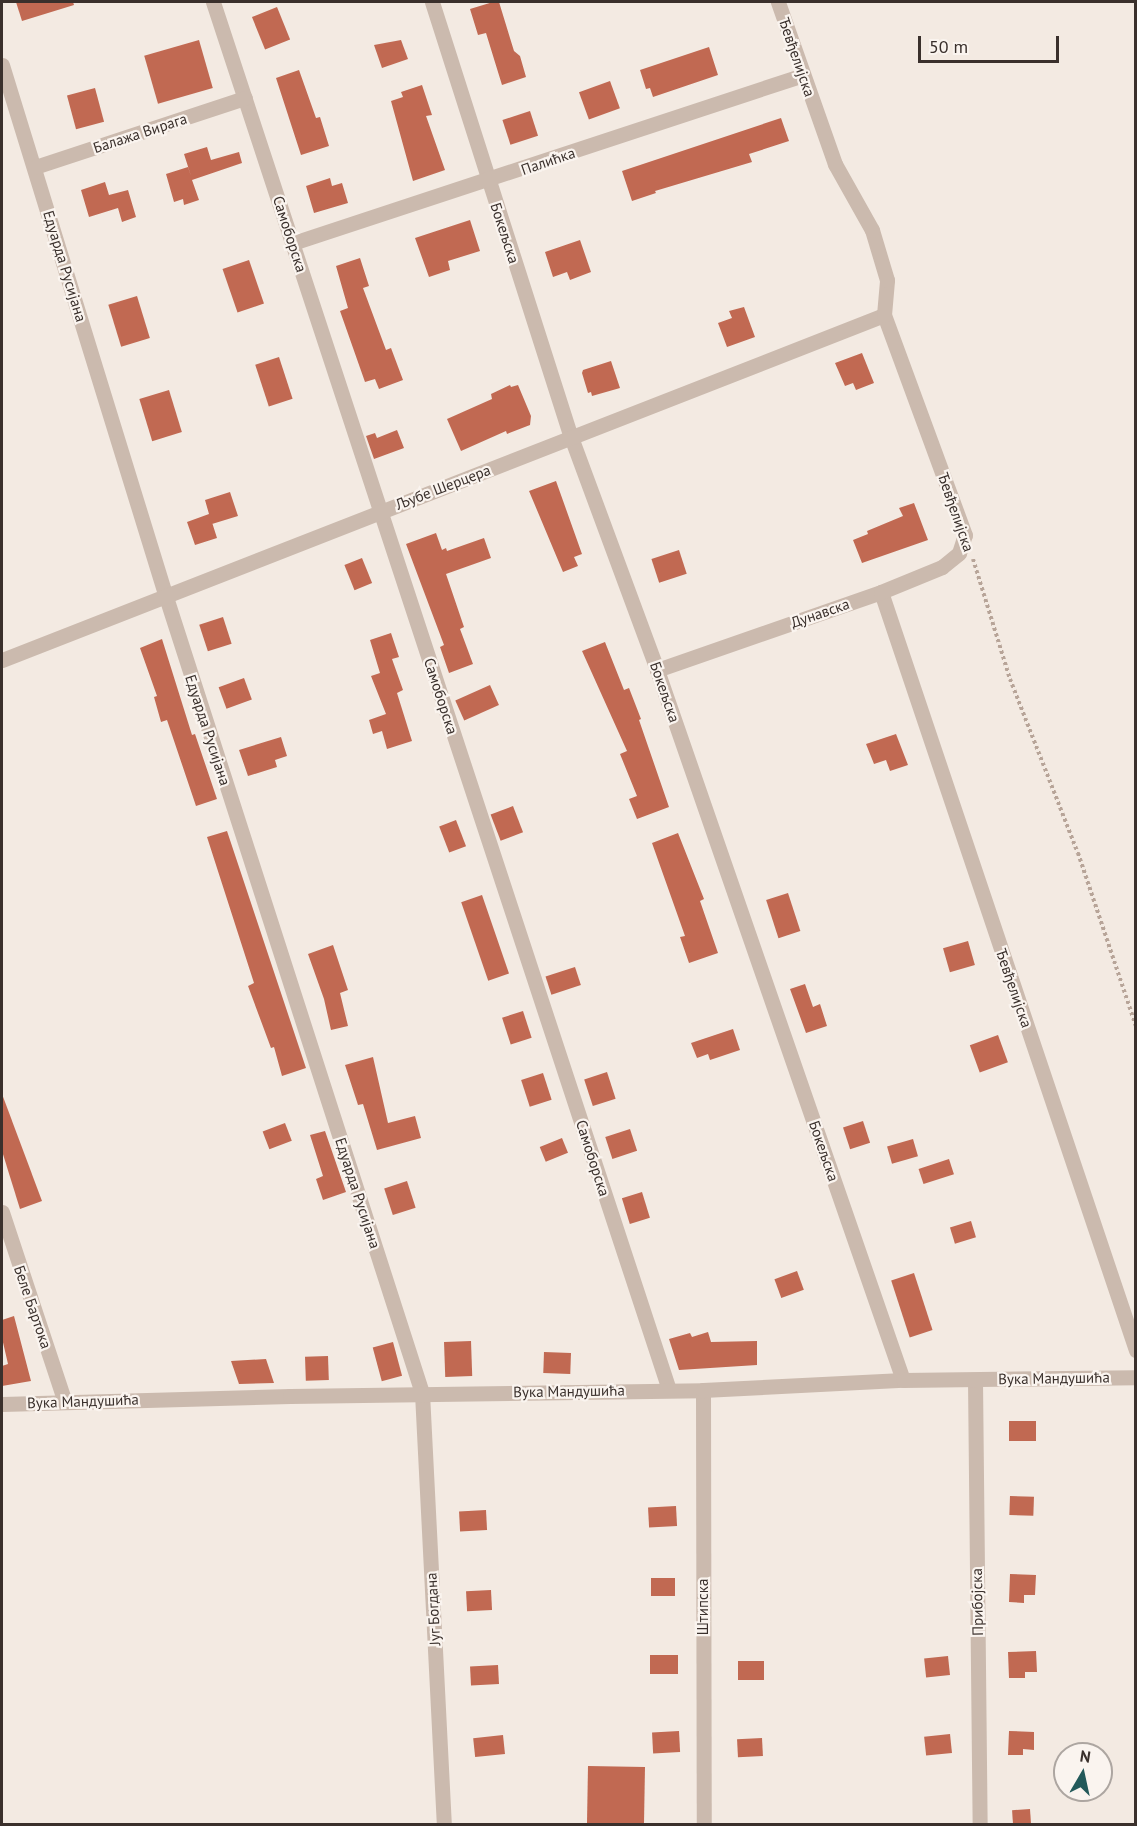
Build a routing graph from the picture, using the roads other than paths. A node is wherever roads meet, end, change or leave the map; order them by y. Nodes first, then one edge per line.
1 (213, 2) edge
2 (432, 2) edge
3 (778, 2) edge
4 (2, 65) edge
5 (803, 75) junction
6 (245, 99) junction
7 (35, 167) junction
8 (488, 181) junction
9 (293, 243) junction
10 (884, 315) junction
11 (572, 437) junction
12 (381, 511) junction
13 (965, 535) joint
14 (881, 592) junction
15 (166, 597) junction
16 (2, 660) edge
17 (657, 670) junction
18 (2, 1212) edge
19 (1136, 1350) edge
20 (1136, 1377) edge
21 (903, 1380) junction
22 (975, 1380) junction
23 (669, 1390) junction
24 (703, 1390) junction
25 (423, 1393) junction
26 (65, 1402) junction
27 (2, 1404) edge
28 (444, 1824) edge
29 (704, 1824) edge
30 (980, 1824) edge

1 - 6 street, Самоборска
2 - 8 street, Бокељска
3 - 5 street, Ђевђелијска
4 - 7 street, Едуарда Русијана
5 - 8 street, Палићка
5 - 10 street, Ђевђелијска
6 - 7 street, Балажа Вирага
6 - 9 street, Самоборска
7 - 15 street, Едуарда Русијана
8 - 9 street, Палићка
8 - 11 street, Бокељска
9 - 12 street, Самоборска
10 - 11 street, Љубе Шерцера
10 - 13 street, Ђевђелијска
11 - 12 street, Љубе Шерцера
11 - 17 street, Бокељска
12 - 15 street, Љубе Шерцера
12 - 23 street, Самоборска
13 - 14 street, Дунавска
14 - 17 street, Дунавска
14 - 19 street, Ђевђелијска
15 - 16 street, Љубе Шерцера
15 - 25 street, Едуарда Русијана
17 - 21 street, Бокељска
18 - 26 street, Беле Бартока
20 - 22 street, Вука Мандушића
21 - 22 street, Вука Мандушића
21 - 24 street, Вука Мандушића
22 - 30 street, Прибојска
23 - 24 street, Вука Мандушића
23 - 25 street, Вука Мандушића
24 - 29 street, Штипска
25 - 26 street, Вука Мандушића
25 - 28 street, Југ Богдана
26 - 27 street, Вука Мандушића

